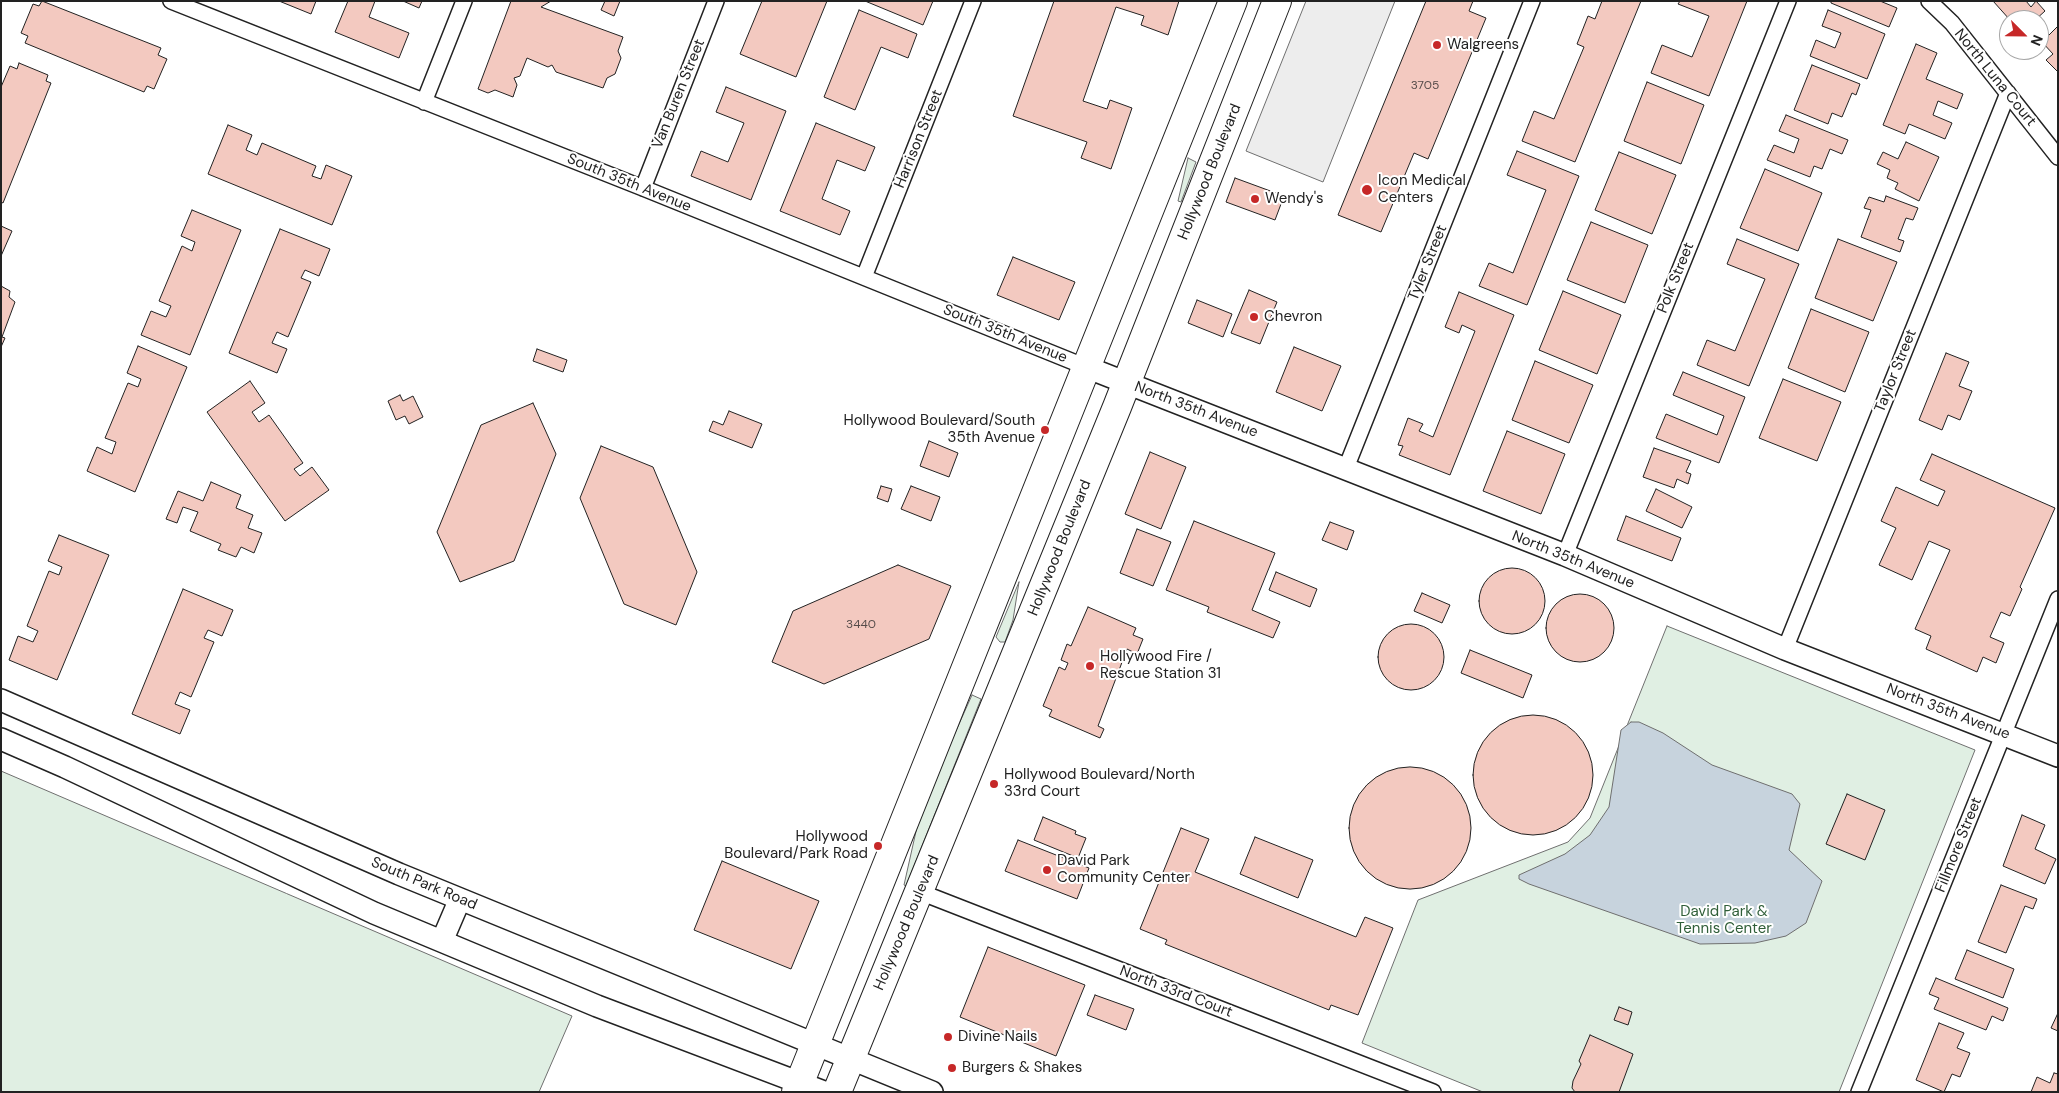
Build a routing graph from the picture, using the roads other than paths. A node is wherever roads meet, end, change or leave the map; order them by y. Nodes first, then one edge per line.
1 (170, 1) edge
2 (464, 1) edge
3 (716, 1) edge
4 (974, 1) edge
5 (1232, 1) edge
6 (1277, 1) edge
7 (1532, 1) edge
8 (1788, 1) edge
9 (1929, 1) edge
10 (205, 7) edge
11 (2008, 93) junction
12 (424, 102) junction
13 (2058, 157) edge
14 (642, 188) junction
15 (864, 277) junction
16 (1086, 367) junction
17 (1126, 383) junction
18 (1346, 468) junction
19 (1565, 555) junction
20 (2058, 599) edge
21 (1785, 649) junction
22 (1, 700) edge
23 (2004, 734) junction
24 (1, 739) edge
25 (2058, 756) edge
26 (920, 892) junction
27 (460, 899) junction
28 (442, 942) junction
29 (814, 1046) junction
30 (850, 1058) junction
31 (798, 1087) edge
32 (824, 1092) edge
33 (837, 1092) edge
34 (932, 1092) edge
35 (1433, 1092) edge
36 (1860, 1092) edge

1 - 10 street, South 35th Avenue
2 - 12 street
3 - 14 street, Van Buren Street
4 - 15 street, Harrison Street
5 - 16 highway
6 - 17 highway, Hollywood Boulevard
7 - 18 street, Tyler Street
8 - 19 street, Polk Street
9 - 11 street, North Luna Court
10 - 12 street, South 35th Avenue
11 - 13 street, North Luna Court
11 - 21 street, Taylor Street
12 - 14 street, South 35th Avenue
14 - 15 street, South 35th Avenue
15 - 16 street, South 35th Avenue
16 - 17 street, North 35th Avenue
16 - 29 highway
17 - 18 street, North 35th Avenue
17 - 26 highway, Hollywood Boulevard
18 - 19 street, North 35th Avenue
19 - 21 street, North 35th Avenue
20 - 23 street, Fillmore Street
21 - 23 street, North 35th Avenue
22 - 27 street, South Park Road
23 - 25 street, North 35th Avenue
23 - 36 street, Fillmore Street
24 - 28 street
26 - 30 highway, Hollywood Boulevard
26 - 35 street, North 33rd Court
27 - 28 street
27 - 29 street, South Park Road
28 - 31 street
29 - 30 street, South Park Road
29 - 31 highway
30 - 33 highway, Hollywood Boulevard
30 - 34 street, South Park Road
31 - 32 street

